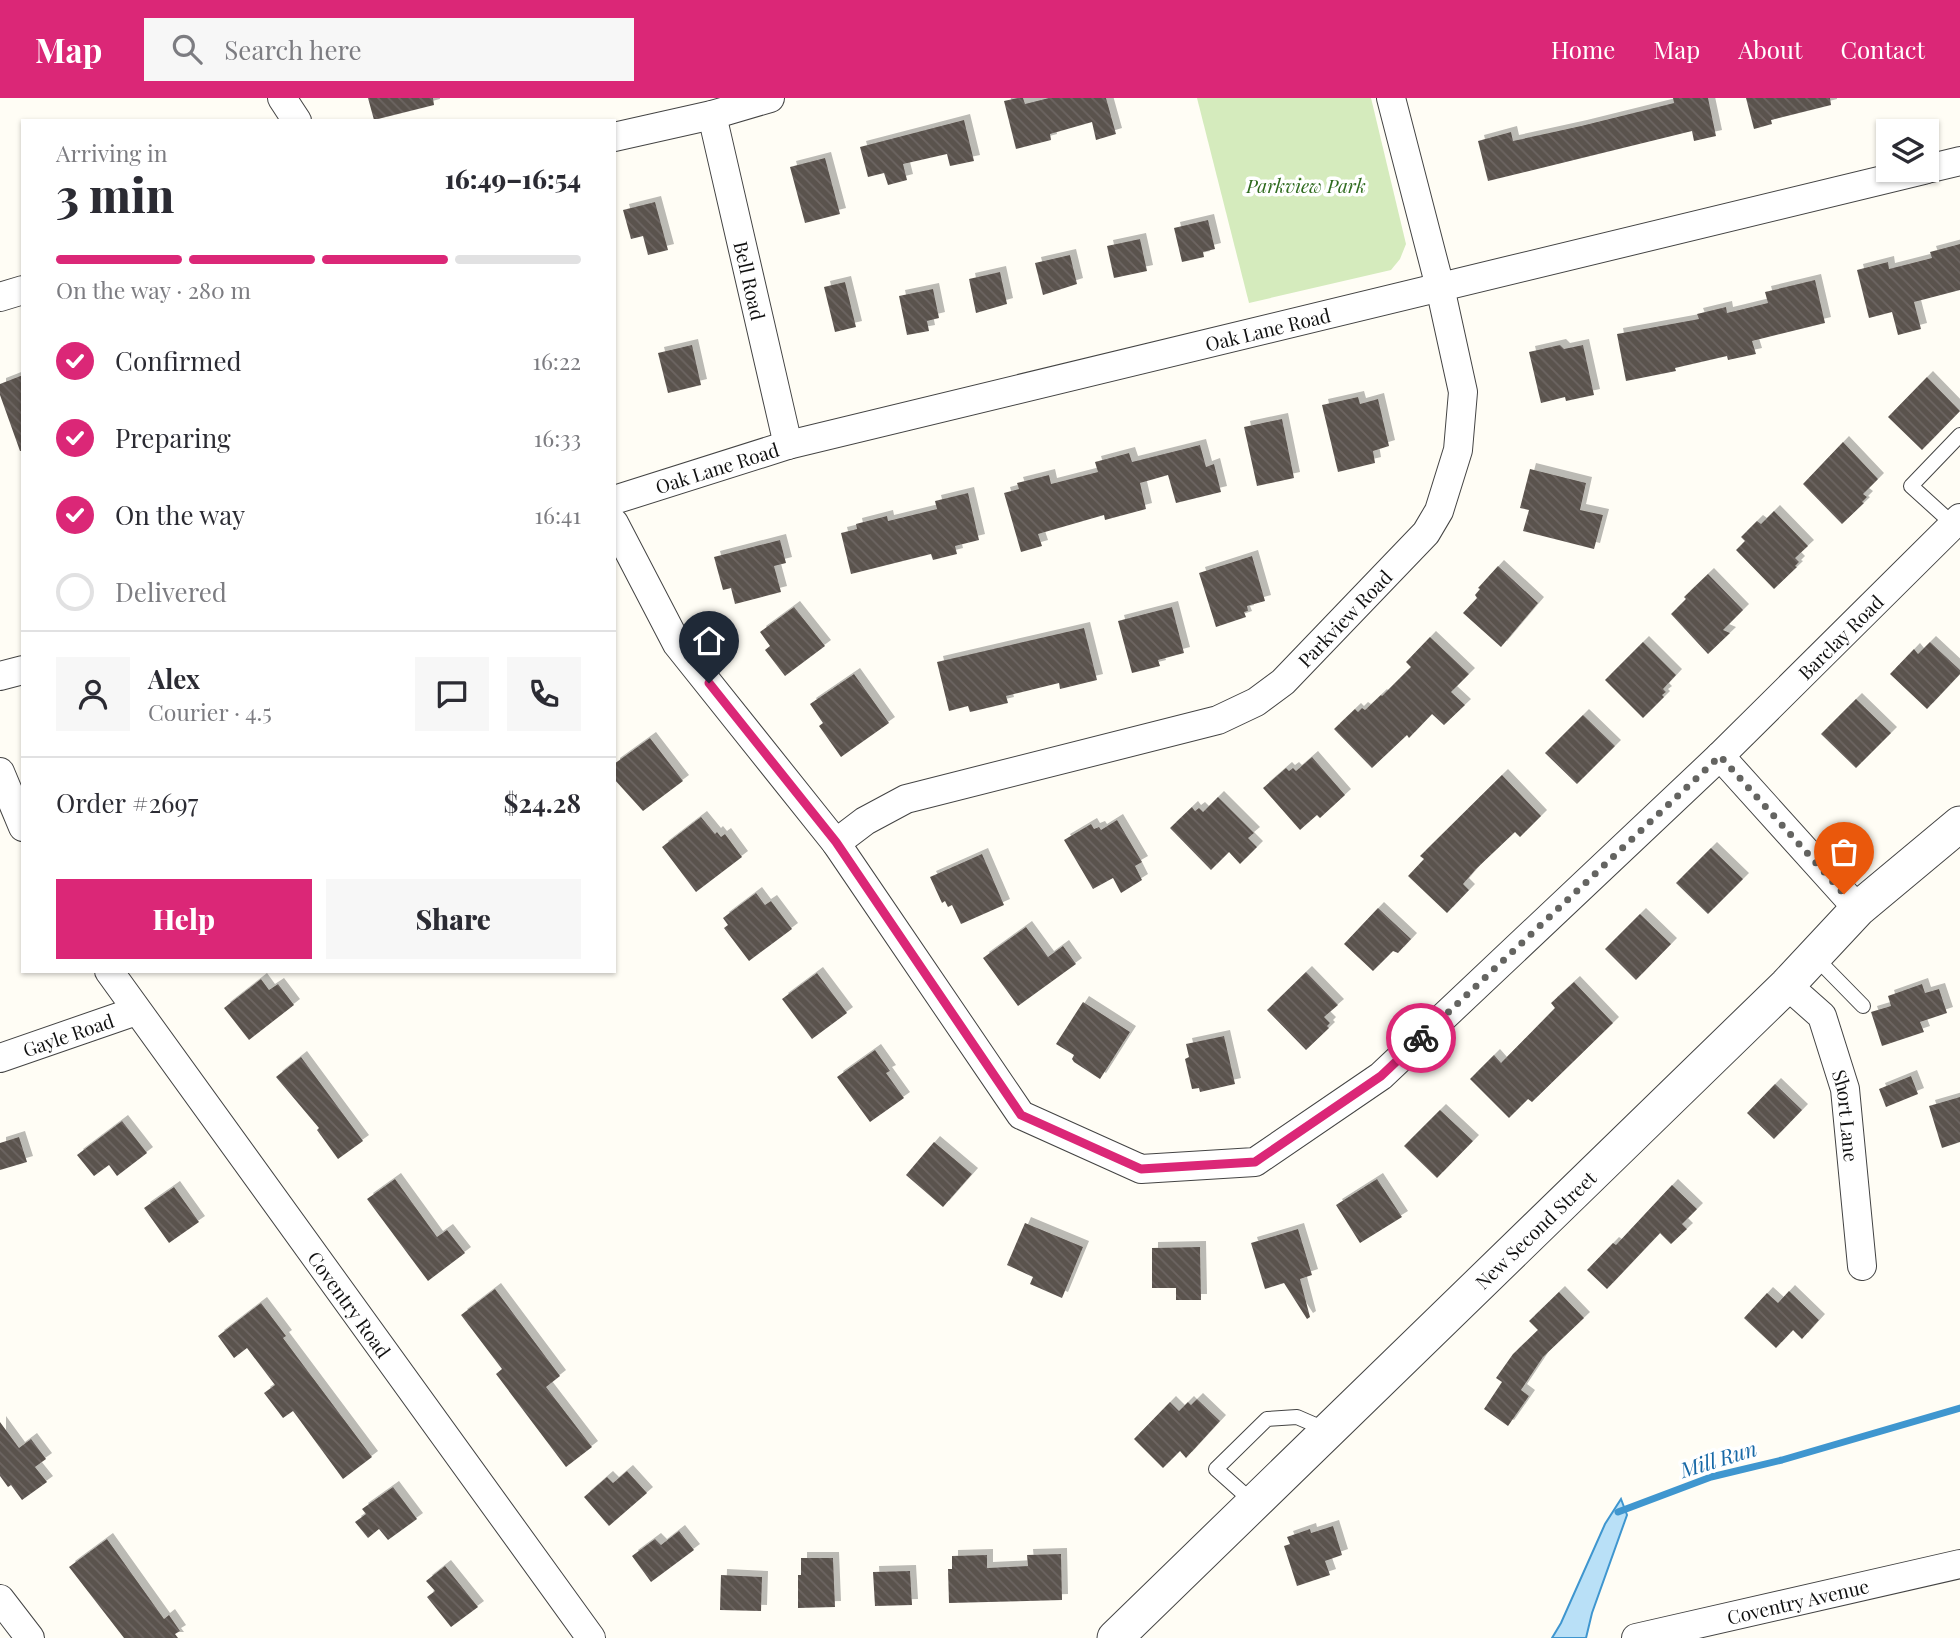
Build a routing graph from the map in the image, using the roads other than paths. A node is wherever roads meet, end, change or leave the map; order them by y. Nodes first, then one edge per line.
1 (282, 98) edge
2 (770, 98) edge
3 (1391, 98) edge
4 (712, 115) junction
5 (296, 119) edge
6 (616, 137) edge
7 (1960, 161) edge
8 (1939, 166) edge
9 (1876, 181) edge
10 (1440, 287) junction
11 (21, 291) edge
12 (0, 297) edge
13 (1960, 435) edge
14 (788, 445) junction
15 (616, 499) edge
16 (1957, 521) edge
17 (616, 527) edge
18 (21, 671) edge
19 (0, 676) edge
20 (1720, 756) junction
21 (0, 772) edge
22 (21, 822) edge
23 (1960, 824) edge
24 (836, 842) junction
25 (1858, 909) junction
26 (1814, 956) junction
27 (110, 973) edge
28 (1787, 985) junction
29 (1863, 1006) dead end
30 (136, 1011) junction
31 (0, 1058) edge
32 (1862, 1266) dead end
33 (1329, 1431) junction
34 (1254, 1503) junction
35 (1960, 1564) edge
36 (0, 1599) edge
37 (30, 1638) edge
38 (591, 1638) edge
39 (1115, 1638) edge
40 (1636, 1638) edge

1 - 5 street
2 - 4 street
3 - 10 street, Parkview Road
4 - 6 street
4 - 14 street, Bell Road
7 - 8 street, Oak Lane Road
9 - 10 street, Oak Lane Road
10 - 14 street, Oak Lane Road
10 - 24 street, Parkview Road
11 - 12 street
13 - 16 lane
14 - 15 street, Oak Lane Road
16 - 20 street, Barclay Road
17 - 24 street, Barclay Road
18 - 19 street
20 - 24 street, Barclay Road
20 - 25 street
21 - 22 street
23 - 25 street, New Second Street
25 - 26 street, New Second Street
26 - 28 street, New Second Street
26 - 29 lane
27 - 30 street, Coventry Road
28 - 32 street, Short Lane
28 - 33 street, New Second Street
30 - 31 street, Gayle Road
30 - 38 street, Coventry Road
33 - 34 street, New Second Street
33 - 34 lane
34 - 39 street, New Second Street
35 - 40 street, Coventry Avenue
36 - 37 street

